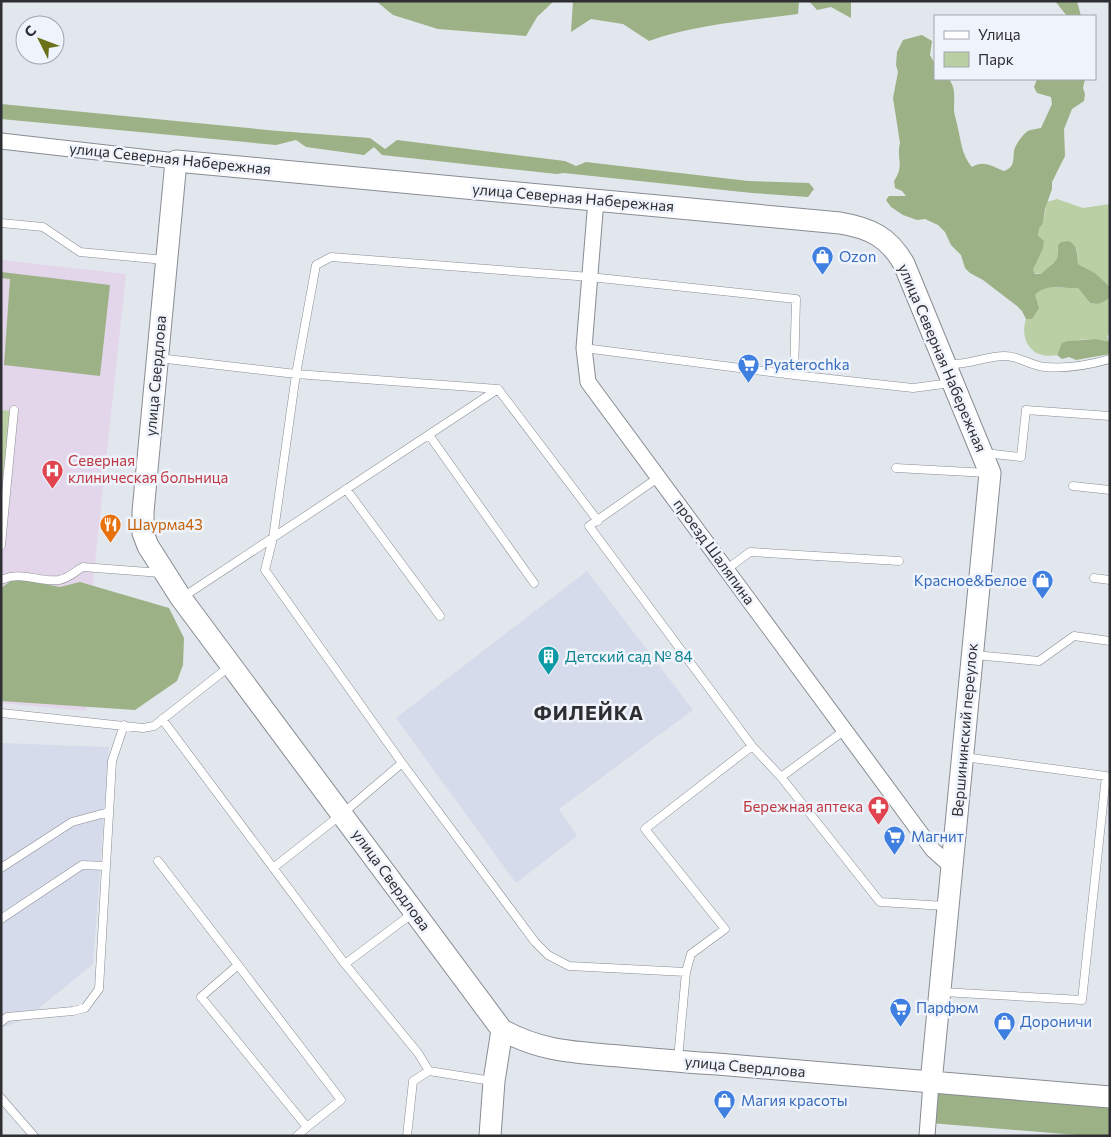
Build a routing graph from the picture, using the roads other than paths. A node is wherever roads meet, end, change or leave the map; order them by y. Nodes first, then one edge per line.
1 (1, 141) edge
2 (176, 161) junction
3 (596, 200) junction
4 (1, 223) edge
5 (167, 260) junction
6 (590, 277) junction
7 (584, 348) junction
8 (157, 358) junction
9 (1110, 359) edge
10 (950, 373) junction
11 (296, 374) junction
12 (794, 375) junction
13 (498, 389) junction
14 (14, 410) dead end
15 (1110, 416) edge
16 (429, 435) junction
17 (982, 453) junction
18 (896, 468) dead end
19 (990, 473) junction
20 (659, 477) junction
21 (1073, 486) dead end
22 (346, 489) junction
23 (1110, 490) edge
24 (598, 521) junction
25 (273, 538) junction
26 (1, 545) edge
27 (899, 562) dead end
28 (727, 570) junction
29 (165, 574) junction
30 (1094, 578) dead end
31 (1, 580) edge
32 (1110, 580) edge
33 (534, 583) dead end
34 (181, 598) junction
35 (440, 616) dead end
36 (1110, 641) edge
37 (972, 654) junction
38 (231, 665) junction
39 (1, 713) edge
40 (162, 720) junction
41 (124, 726) junction
42 (845, 730) junction
43 (752, 746) junction
44 (962, 757) junction
45 (402, 763) junction
46 (780, 777) junction
47 (109, 812) junction
48 (342, 814) junction
49 (158, 861) dead end
50 (106, 866) junction
51 (952, 867) junction
52 (1, 868) edge
53 (273, 868) junction
54 (948, 906) junction
55 (415, 912) junction
56 (1, 920) edge
57 (345, 964) junction
58 (238, 965) junction
59 (686, 972) junction
60 (940, 992) junction
61 (1, 1022) edge
62 (502, 1030) junction
63 (678, 1061) junction
64 (429, 1071) junction
65 (494, 1081) junction
66 (931, 1083) junction
67 (1110, 1097) edge
68 (1, 1098) edge
69 (302, 1133) edge
70 (34, 1136) edge
71 (407, 1136) edge
72 (490, 1136) edge
73 (927, 1136) edge

1 - 2 street, улица Северная Набережная
2 - 3 street, улица Северная Набережная
2 - 5 street, улица Свердлова
3 - 6 street, проезд Шаляпина
3 - 10 street, улица Северная Набережная
4 - 5 lane
5 - 8 street, улица Свердлова
6 - 7 street, проезд Шаляпина
6 - 11 lane
6 - 12 lane
7 - 12 lane
7 - 20 street, проезд Шаляпина
8 - 11 lane
8 - 29 street, улица Свердлова
9 - 10 lane
10 - 12 lane
10 - 17 street, улица Северная Набережная
11 - 13 lane
11 - 25 lane
13 - 16 lane
13 - 24 lane
14 - 26 lane
15 - 17 lane
16 - 22 lane
16 - 33 lane
17 - 19 street, улица Северная Набережная
18 - 19 lane
19 - 37 street, Вершининский переулок
20 - 24 lane
20 - 28 street, проезд Шаляпина
21 - 23 lane
22 - 25 lane
22 - 35 lane
24 - 43 lane
25 - 34 lane
25 - 45 lane
27 - 28 lane
28 - 42 street, проезд Шаляпина
29 - 31 lane
29 - 34 street, улица Свердлова
30 - 32 lane
34 - 38 street, улица Свердлова
36 - 37 lane
37 - 44 street, Вершининский переулок
38 - 40 lane
38 - 48 street, улица Свердлова
39 - 41 lane
40 - 41 lane
40 - 53 lane
41 - 47 lane
42 - 46 lane
42 - 51 street, проезд Шаляпина
43 - 46 lane
43 - 59 lane
44 - 51 street, Вершининский переулок
44 - 60 lane
45 - 48 lane
45 - 59 lane
46 - 54 lane
47 - 50 lane
47 - 52 lane
48 - 53 lane
48 - 55 street, улица Свердлова
49 - 58 lane
50 - 56 lane
50 - 61 lane
51 - 54 street, Вершининский переулок
53 - 57 lane
54 - 60 street, Вершининский переулок
55 - 57 lane
55 - 62 street, улица Свердлова
57 - 64 lane
58 - 69 lane
58 - 69 lane
59 - 63 lane
60 - 66 street, Вершининский переулок
62 - 63 street, улица Свердлова
62 - 65 street
63 - 66 street, улица Свердлова
64 - 65 lane
64 - 71 lane
65 - 72 street
66 - 67 street, улица Свердлова
66 - 73 street, Вершининский переулок
68 - 70 lane

